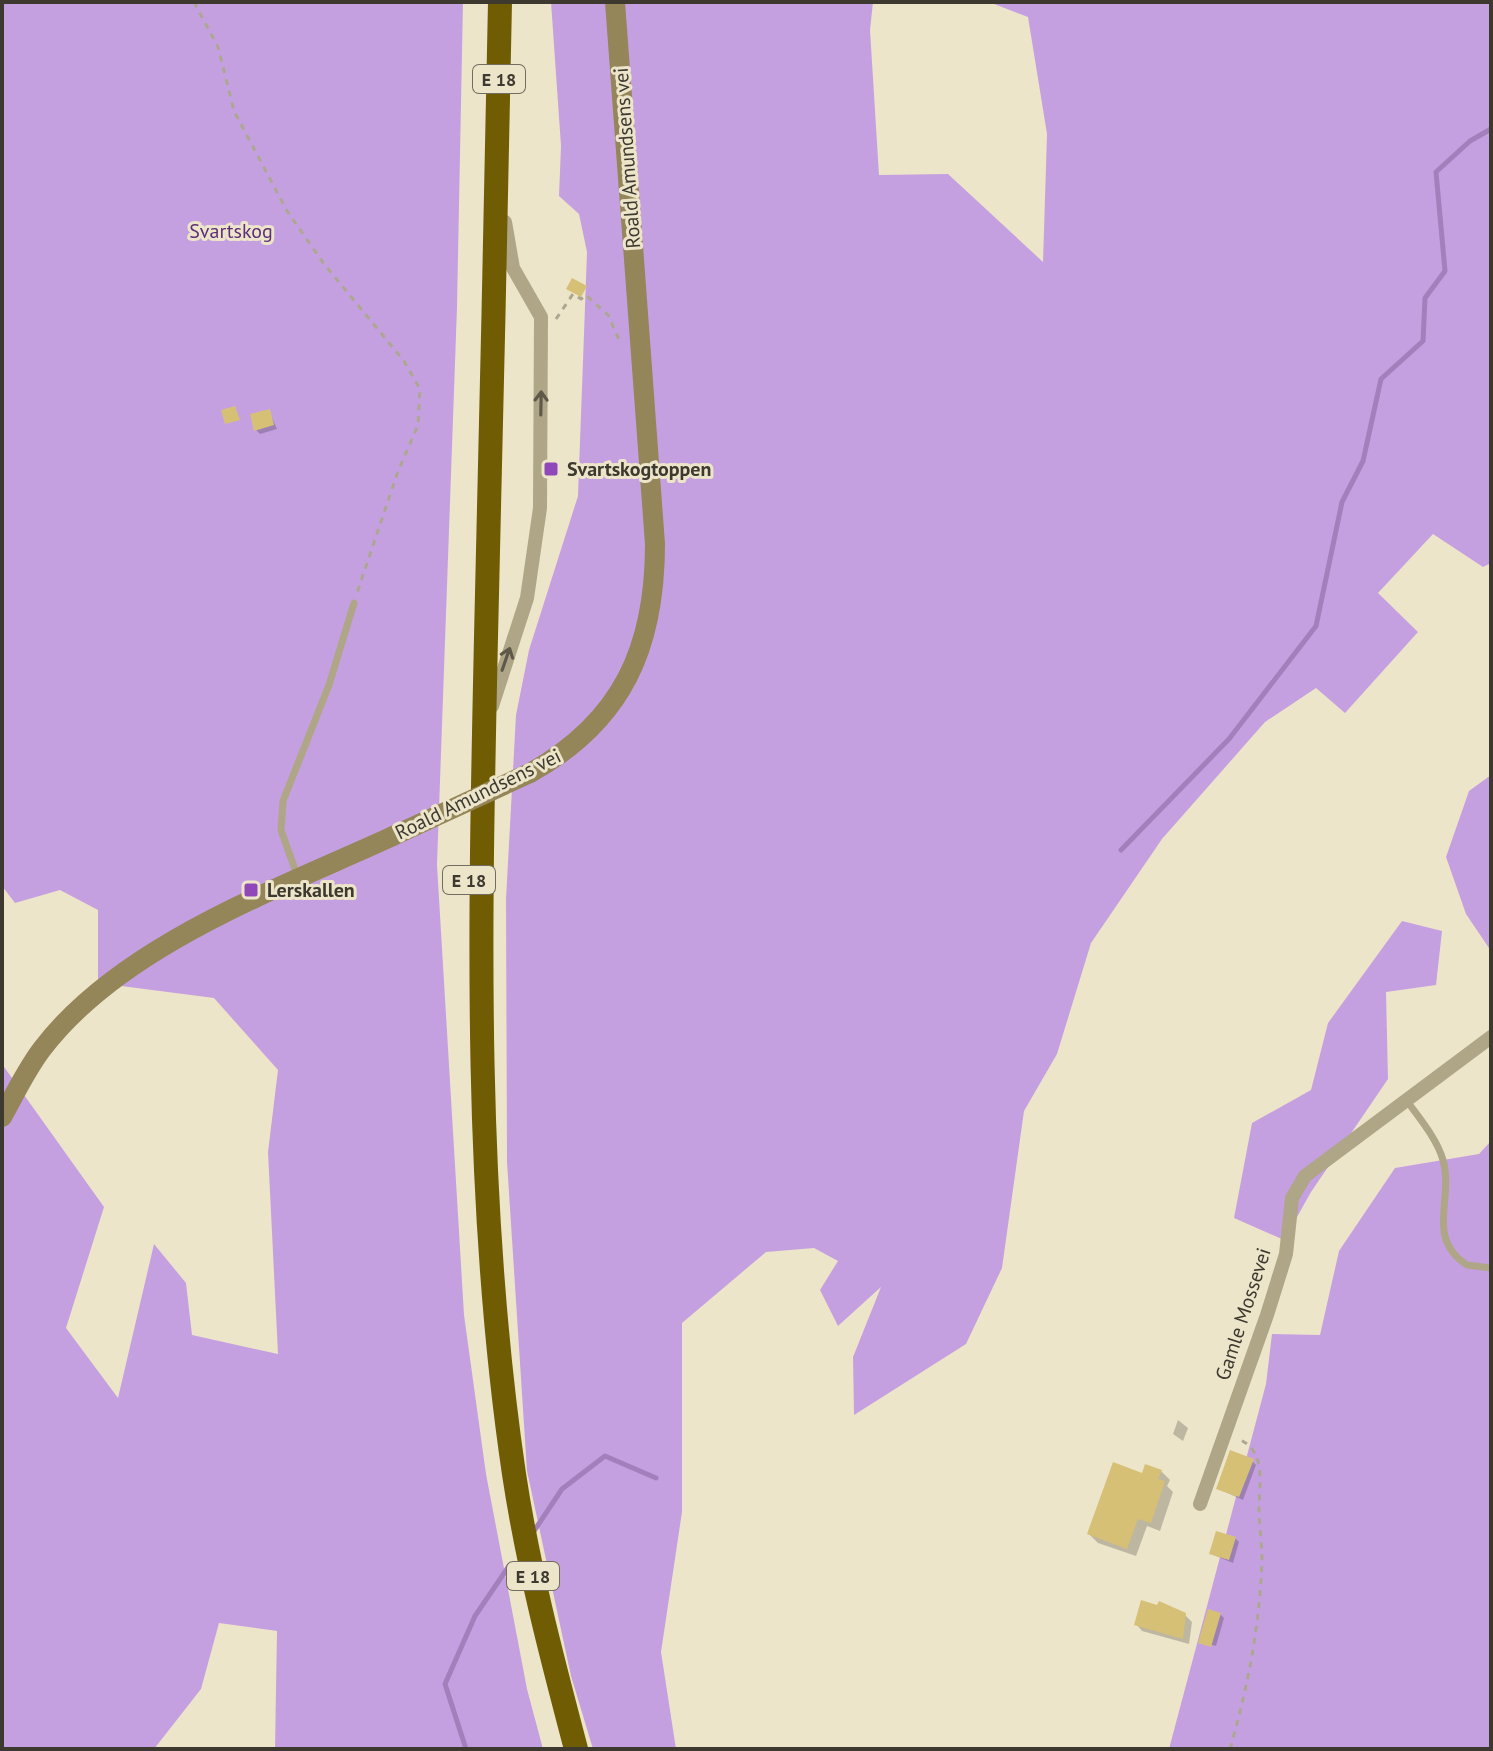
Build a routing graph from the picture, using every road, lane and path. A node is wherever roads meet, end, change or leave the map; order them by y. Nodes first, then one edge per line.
1 (194, 2) edge
2 (486, 2) edge
3 (500, 2) edge
4 (615, 2) edge
5 (497, 156) junction
6 (542, 333) junction
7 (640, 351) junction
8 (354, 603) joint
9 (484, 733) junction
10 (299, 880) junction
11 (1491, 1037) edge
12 (1406, 1099) junction
13 (2, 1117) edge
14 (1491, 1268) edge
15 (1224, 1433) junction
16 (1200, 1504) dead end
17 (562, 1749) edge
18 (576, 1749) edge
19 (1230, 1749) edge

1 - 8 path
2 - 17 highway, E 18
3 - 5 highway, E 18
4 - 7 main road, Roald Amundsens vei
5 - 6 street
5 - 9 highway, E 18
6 - 7 path
9 -> 6 street
7 - 10 main road, Roald Amundsens vei, bridge
8 - 10 lane
9 - 18 highway, E 18
10 - 13 main road, Roald Amundsens vei
11 - 12 street, Gamle Mossevei
12 - 14 lane
12 - 15 street, Gamle Mossevei
15 - 16 street, Gamle Mossevei
15 - 19 path

